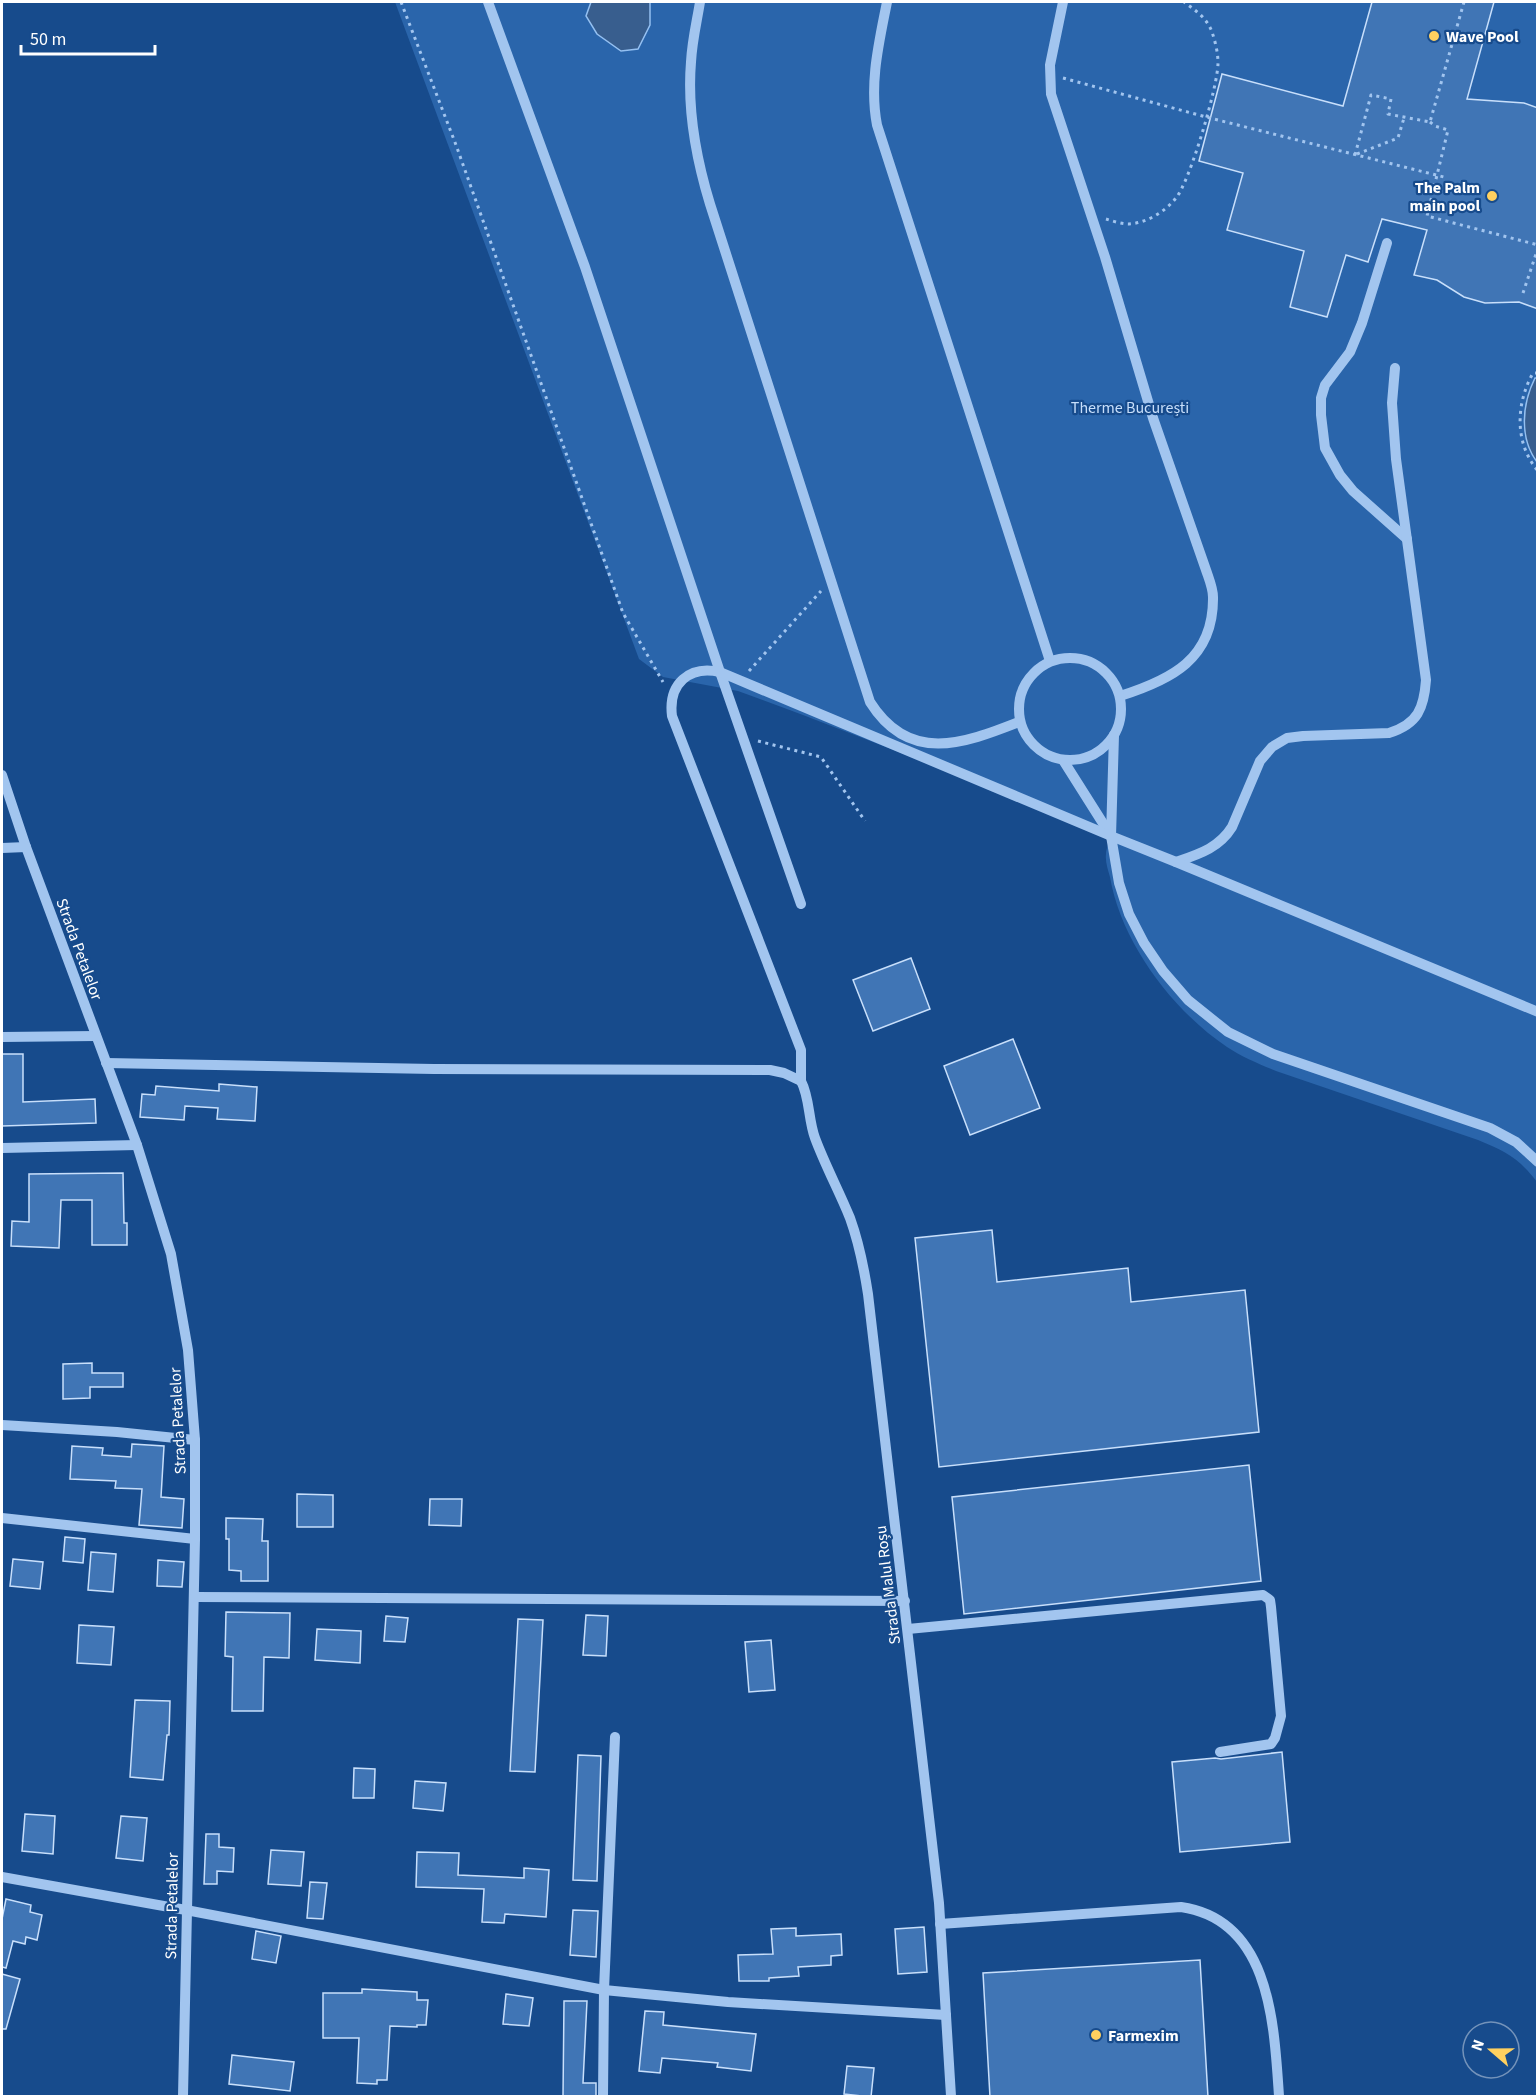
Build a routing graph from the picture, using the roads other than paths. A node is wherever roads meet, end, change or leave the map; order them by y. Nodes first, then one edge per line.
1 (488, 2) edge
2 (700, 2) edge
3 (887, 2) edge
4 (1063, 2) edge
5 (1387, 243) dead end
6 (1395, 368) dead end
7 (1407, 539) junction
8 (1050, 661) junction
9 (720, 672) junction
10 (1120, 696) junction
11 (1019, 722) junction
12 (1114, 735) junction
13 (1063, 760) junction
14 (2, 775) edge
15 (1111, 836) junction
16 (26, 847) junction
17 (2, 848) edge
18 (1176, 862) junction
19 (801, 904) dead end
20 (1538, 1012) edge
21 (96, 1036) junction
22 (2, 1037) edge
23 (106, 1063) junction
24 (801, 1080) junction
25 (137, 1145) junction
26 (2, 1148) edge
27 (1538, 1162) edge
28 (2, 1425) edge
29 (195, 1440) junction
30 (2, 1518) edge
31 (195, 1539) junction
32 (195, 1597) junction
33 (904, 1601) junction
34 (908, 1629) junction
35 (615, 1737) dead end
36 (1220, 1752) dead end
37 (2, 1877) edge
38 (186, 1910) junction
39 (940, 1924) junction
40 (604, 1990) junction
41 (946, 2015) junction
42 (183, 2097) edge
43 (603, 2097) edge
44 (951, 2097) edge
45 (1279, 2097) edge

1 - 9 street
2 - 11 street
3 - 8 street
4 - 10 street
5 - 7 street
6 - 7 street
7 - 18 street
8 - 10 street
8 - 11 street
9 - 15 street
9 - 19 street
9 - 24 street, Strada Malul Roșu
10 - 12 street
11 - 13 street
12 - 13 street
12 - 15 street
13 - 15 street
14 - 16 street, Strada Petalelor
15 - 18 street
15 - 27 street
16 - 17 street
16 - 21 street, Strada Petalelor
18 - 20 street
21 - 22 street
21 - 23 street, Strada Petalelor
23 - 24 street
23 - 25 street, Strada Petalelor
24 - 33 street, Strada Malul Roșu
25 - 26 street
25 - 29 street, Strada Petalelor
28 - 29 street
29 - 31 street, Strada Petalelor
30 - 31 street
31 - 32 street, Strada Petalelor
32 - 33 street
32 - 38 street, Strada Petalelor
33 - 34 street, Strada Malul Roșu
34 - 36 street
34 - 39 street, Strada Malul Roșu
35 - 40 street
37 - 38 street
38 - 40 street
38 - 42 street, Strada Petalelor
39 - 41 street, Strada Malul Roșu
39 - 45 street
40 - 41 street
40 - 43 street
41 - 44 street, Strada Malul Roșu

